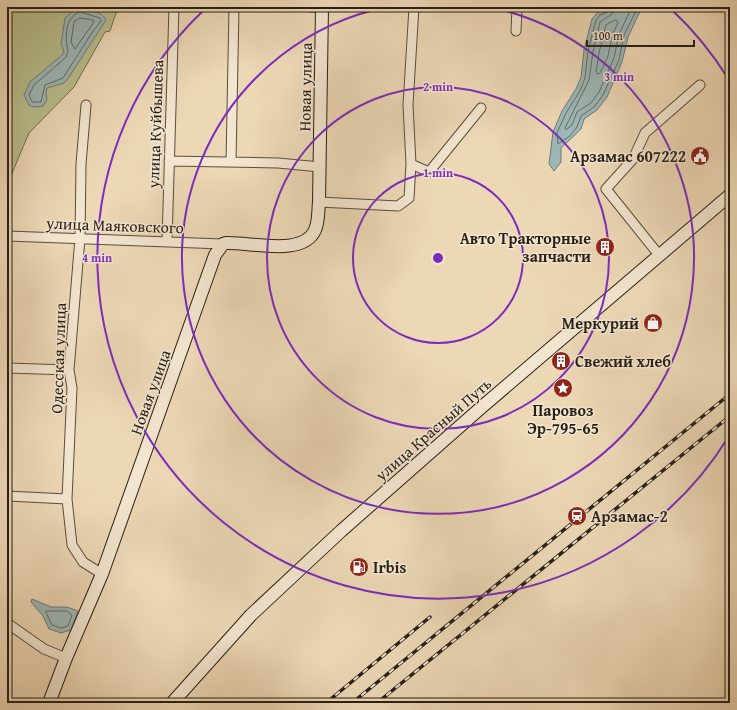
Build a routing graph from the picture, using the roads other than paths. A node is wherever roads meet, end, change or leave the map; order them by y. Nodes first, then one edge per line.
1 (10, 7) edge
2 (174, 7) edge
3 (234, 7) edge
4 (311, 7) edge
5 (322, 7) edge
6 (414, 7) edge
7 (517, 7) edge
8 (7, 9) edge
9 (516, 31) dead end
10 (700, 85) dead end
11 (86, 105) dead end
12 (481, 108) dead end
13 (169, 161) junction
14 (231, 162) junction
15 (411, 164) junction
16 (320, 167) junction
17 (730, 195) edge
18 (319, 202) junction
19 (7, 236) edge
20 (80, 238) junction
21 (167, 241) junction
22 (223, 244) junction
23 (659, 255) junction
24 (7, 368) edge
25 (69, 370) junction
26 (7, 496) edge
27 (67, 499) junction
28 (102, 574) junction
29 (7, 623) edge
30 (66, 658) junction
31 (49, 703) edge
32 (172, 703) edge

1 - 8 street
2 - 13 street, улица Куйбышева
3 - 14 street
4 - 5 street, Новая улица
5 - 16 main road, Новая улица
6 - 15 street
7 - 9 street
10 - 23 street
11 - 20 street, Одесская улица
12 - 15 street
13 - 14 street
13 - 21 street, улица Куйбышева
14 - 16 street
15 - 18 street
16 - 18 main road, Новая улица
17 - 23 main road, улица Красный Путь
18 - 22 main road, Новая улица
19 - 20 street, улица Маяковского
20 - 21 street, улица Маяковского
20 - 25 street, Одесская улица
21 - 22 street, улица Маяковского
22 - 28 main road, Новая улица
23 - 32 main road, улица Красный Путь
24 - 25 street
25 - 27 street, Одесская улица
26 - 27 street
27 - 28 street, Одесская улица
28 - 30 main road, Новая улица
29 - 30 street
30 - 31 main road, Новая улица

